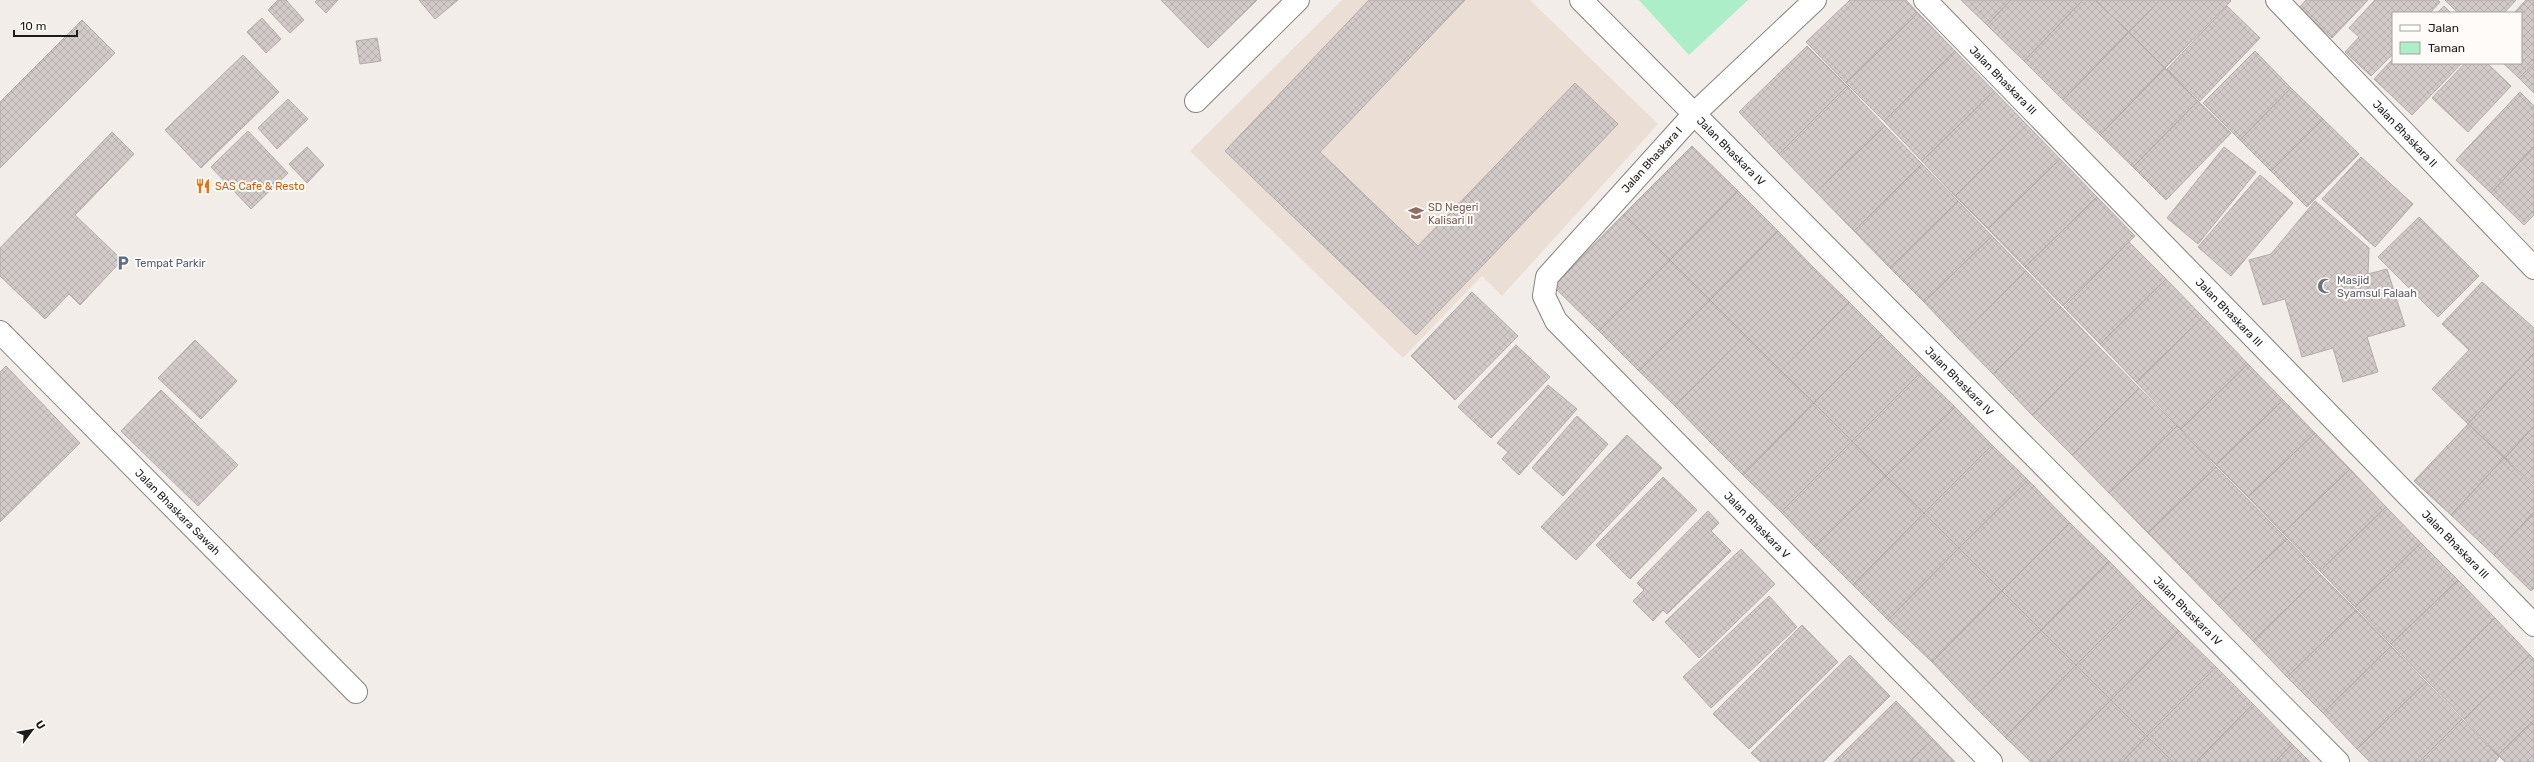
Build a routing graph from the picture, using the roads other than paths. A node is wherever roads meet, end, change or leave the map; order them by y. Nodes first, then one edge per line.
1 (1298, 0) edge
2 (1581, 0) edge
3 (1815, 0) edge
4 (1925, 0) edge
5 (2277, 0) edge
6 (1196, 101) dead end
7 (1694, 114) junction
8 (2534, 268) edge
9 (1547, 277) joint
10 (0, 332) edge
11 (2534, 625) edge
12 (356, 692) dead end
13 (1991, 762) edge
14 (2338, 762) edge

1 - 6 street
2 - 7 street, Jalan Bhaskara IV
3 - 7 street, Jalan Bhaskara I
4 - 11 street, Jalan Bhaskara III
5 - 8 street, Jalan Bhaskara II
7 - 9 street, Jalan Bhaskara I
7 - 14 street, Jalan Bhaskara IV
9 - 13 street, Jalan Bhaskara V
10 - 12 street, Jalan Bhaskara Sawah

